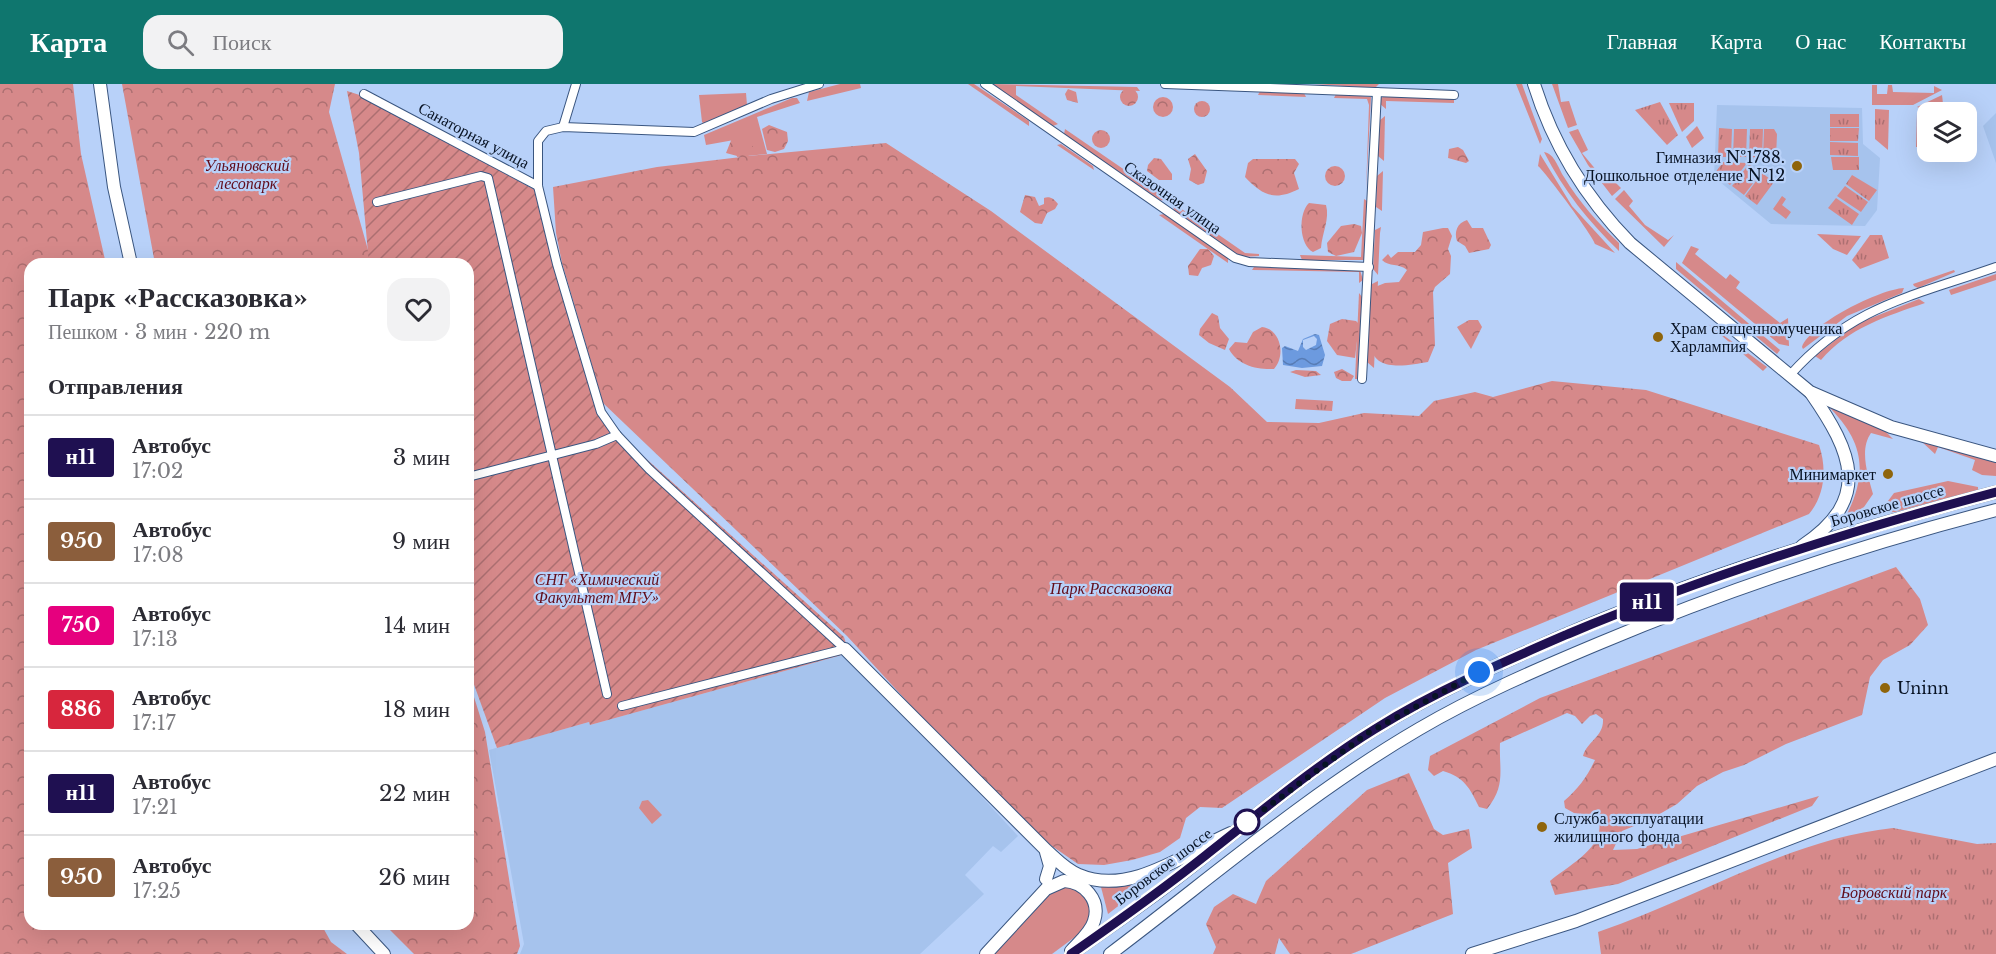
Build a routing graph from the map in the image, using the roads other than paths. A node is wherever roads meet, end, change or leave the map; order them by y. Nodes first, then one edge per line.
1 (100, 84) edge
2 (576, 84) edge
3 (819, 84) edge
4 (985, 84) edge
5 (1165, 84) edge
6 (1534, 84) edge
7 (1377, 92) junction
8 (364, 94) dead end
9 (1454, 95) dead end
10 (563, 128) junction
11 (538, 186) junction
12 (377, 202) dead end
13 (130, 258) edge
14 (1369, 267) junction
15 (1996, 267) edge
16 (1790, 375) junction
17 (1362, 379) dead end
18 (1810, 392) junction
19 (617, 435) junction
20 (550, 456) junction
21 (1996, 456) edge
22 (474, 475) edge
23 (1996, 492) edge
24 (1996, 510) edge
25 (1802, 546) junction
26 (845, 649) junction
27 (607, 694) dead end
28 (622, 706) dead end
29 (1996, 759) edge
30 (1237, 830) junction
31 (1046, 850) junction
32 (1076, 874) junction
33 (1047, 879) junction
34 (362, 930) edge
35 (384, 954) edge
36 (976, 954) edge
37 (986, 954) edge
38 (1070, 954) edge
39 (1110, 954) edge
40 (1472, 954) edge

1 - 13 street
2 - 10 street
3 - 10 street
4 - 14 street, Сказочная улица
5 - 7 street
6 - 16 street
7 - 9 street
7 - 14 street
8 - 11 street, Санаторная улица
10 - 11 street
11 - 19 street
12 - 20 street
14 - 17 street
15 - 16 street
16 - 18 street
18 - 21 street
18 - 25 street
19 - 20 street
19 - 26 street
20 - 22 street
20 - 27 street
23 - 25 street, Боровское шоссе
24 - 39 street, Боровское шоссе
25 - 30 street, Боровское шоссе
26 - 28 street
26 - 31 street
29 - 40 street
30 - 32 street
30 - 38 street, Боровское шоссе
31 - 32 street
31 - 33 street
32 - 33 street
33 - 36 street
34 - 35 street
37 - 38 street

